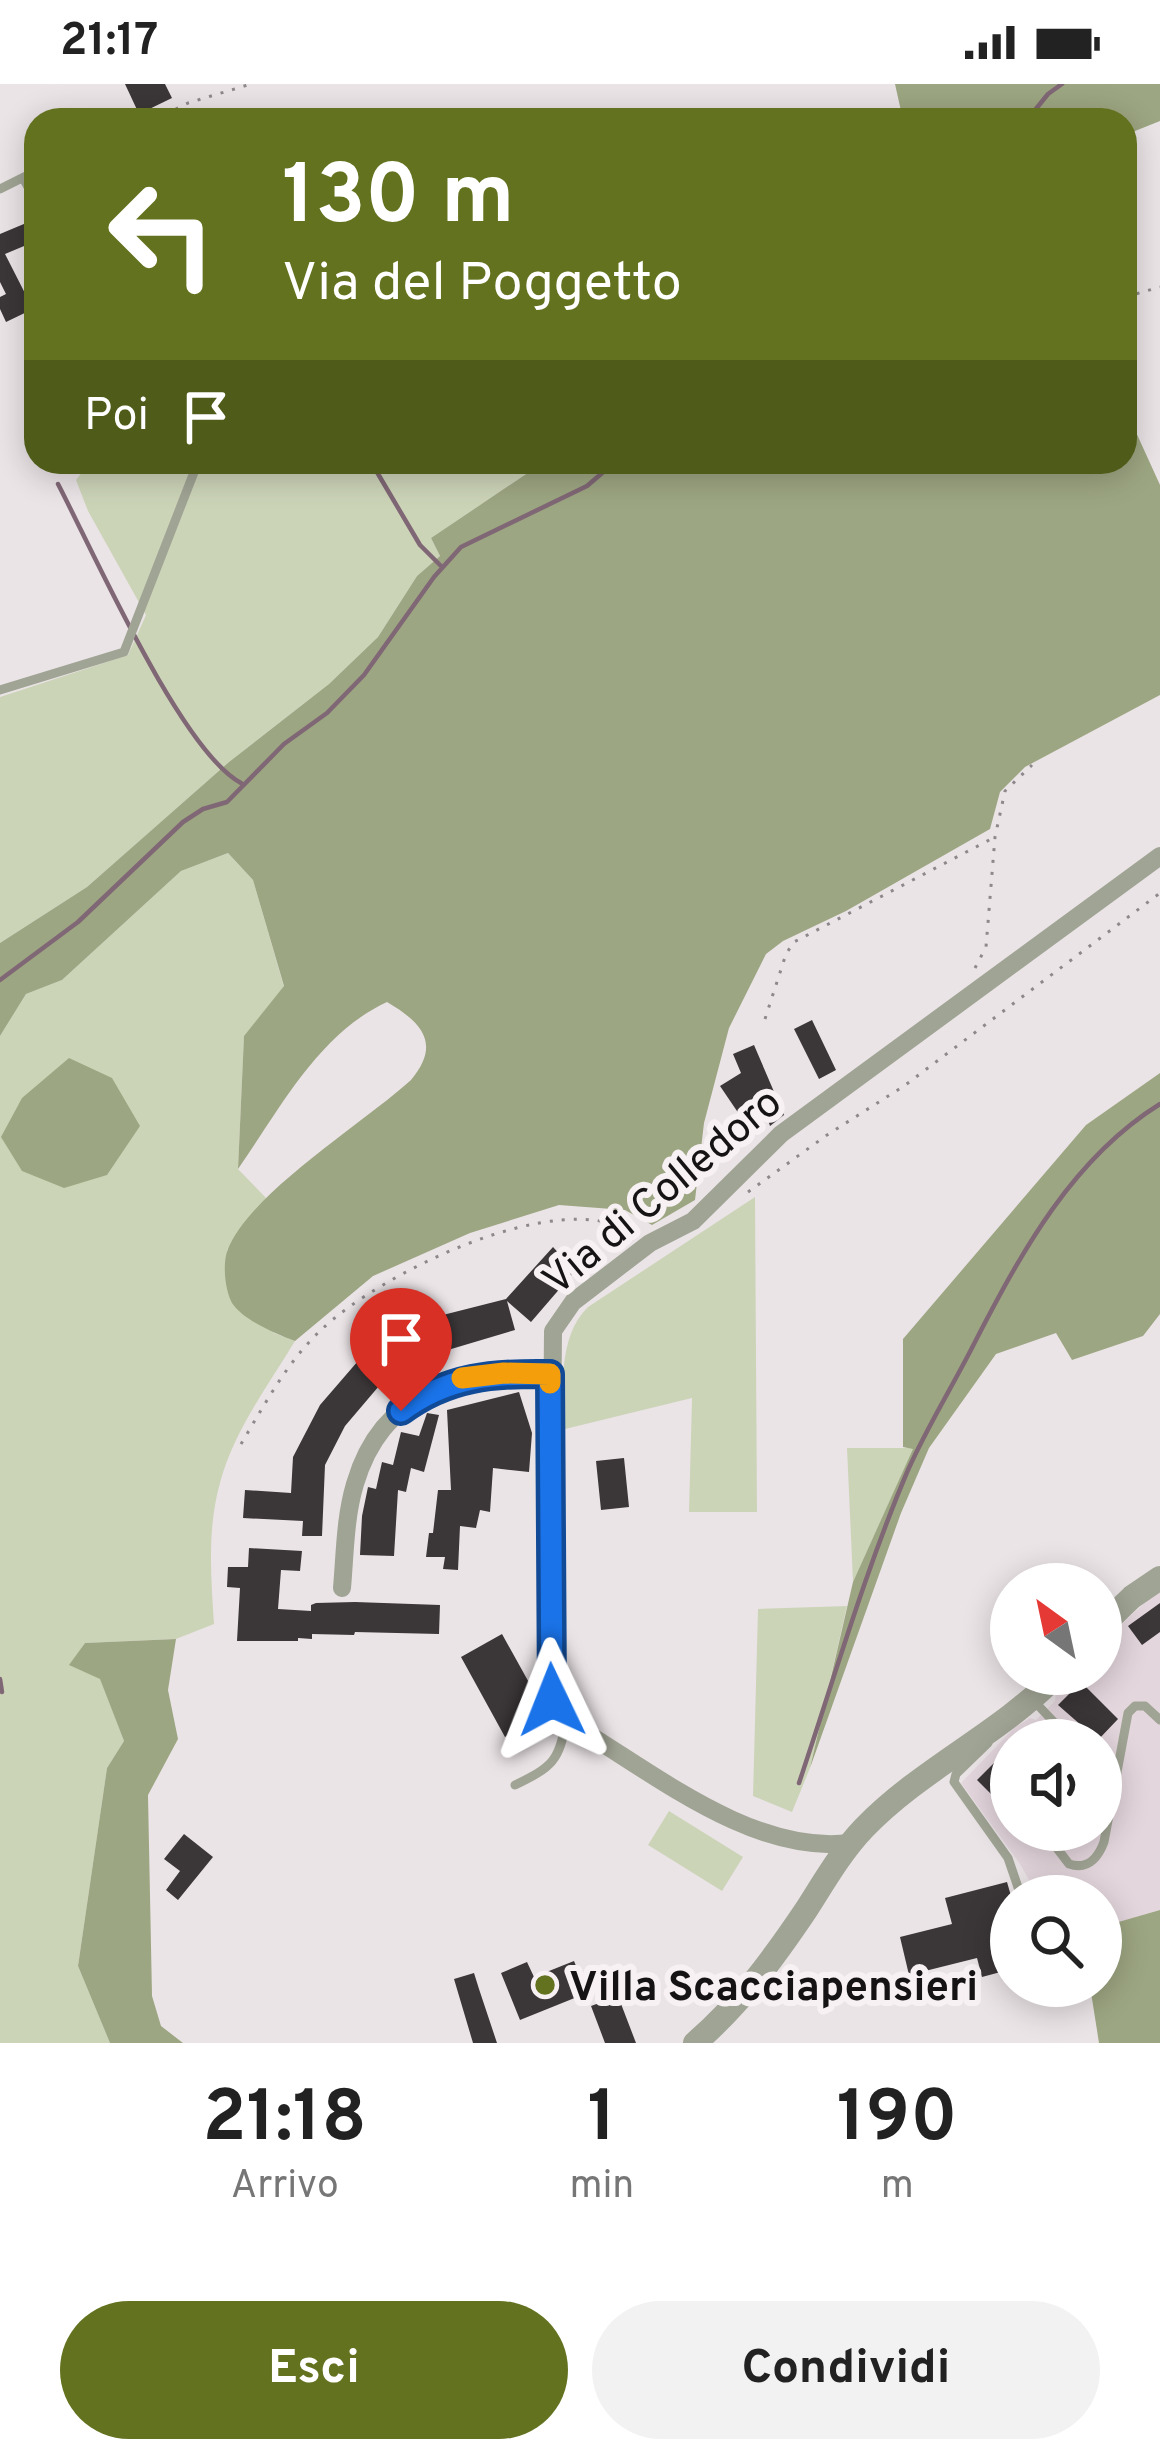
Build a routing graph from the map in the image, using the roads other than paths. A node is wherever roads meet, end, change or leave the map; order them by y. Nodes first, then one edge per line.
1 (23, 178) edge
2 (0, 189) edge
3 (193, 474) edge
4 (0, 690) edge
5 (1160, 856) edge
6 (550, 1374) junction
7 (1160, 1578) edge
8 (342, 1588) dead end
9 (1122, 1607) edge
10 (1036, 1695) edge
11 (1032, 1699) junction
12 (1006, 1719) edge
13 (1051, 1719) edge
14 (566, 1720) junction
15 (1160, 1720) edge
16 (990, 1731) edge
17 (990, 1738) edge
18 (1122, 1745) edge
19 (515, 1785) dead end
20 (990, 1833) edge
21 (850, 1843) junction
22 (1059, 1851) edge
23 (1100, 1851) edge
24 (695, 2043) edge

1 - 2 lane
3 - 4 lane
5 - 6 street, Via di Colledoro
6 - 8 street
6 - 14 street, Via di Colledoro
7 - 9 street
10 - 11 street
11 - 12 street
11 - 13 lane
14 - 19 lane
14 - 21 street
15 - 18 lane
16 - 21 street
17 - 20 lane
21 - 24 street
22 - 23 lane

